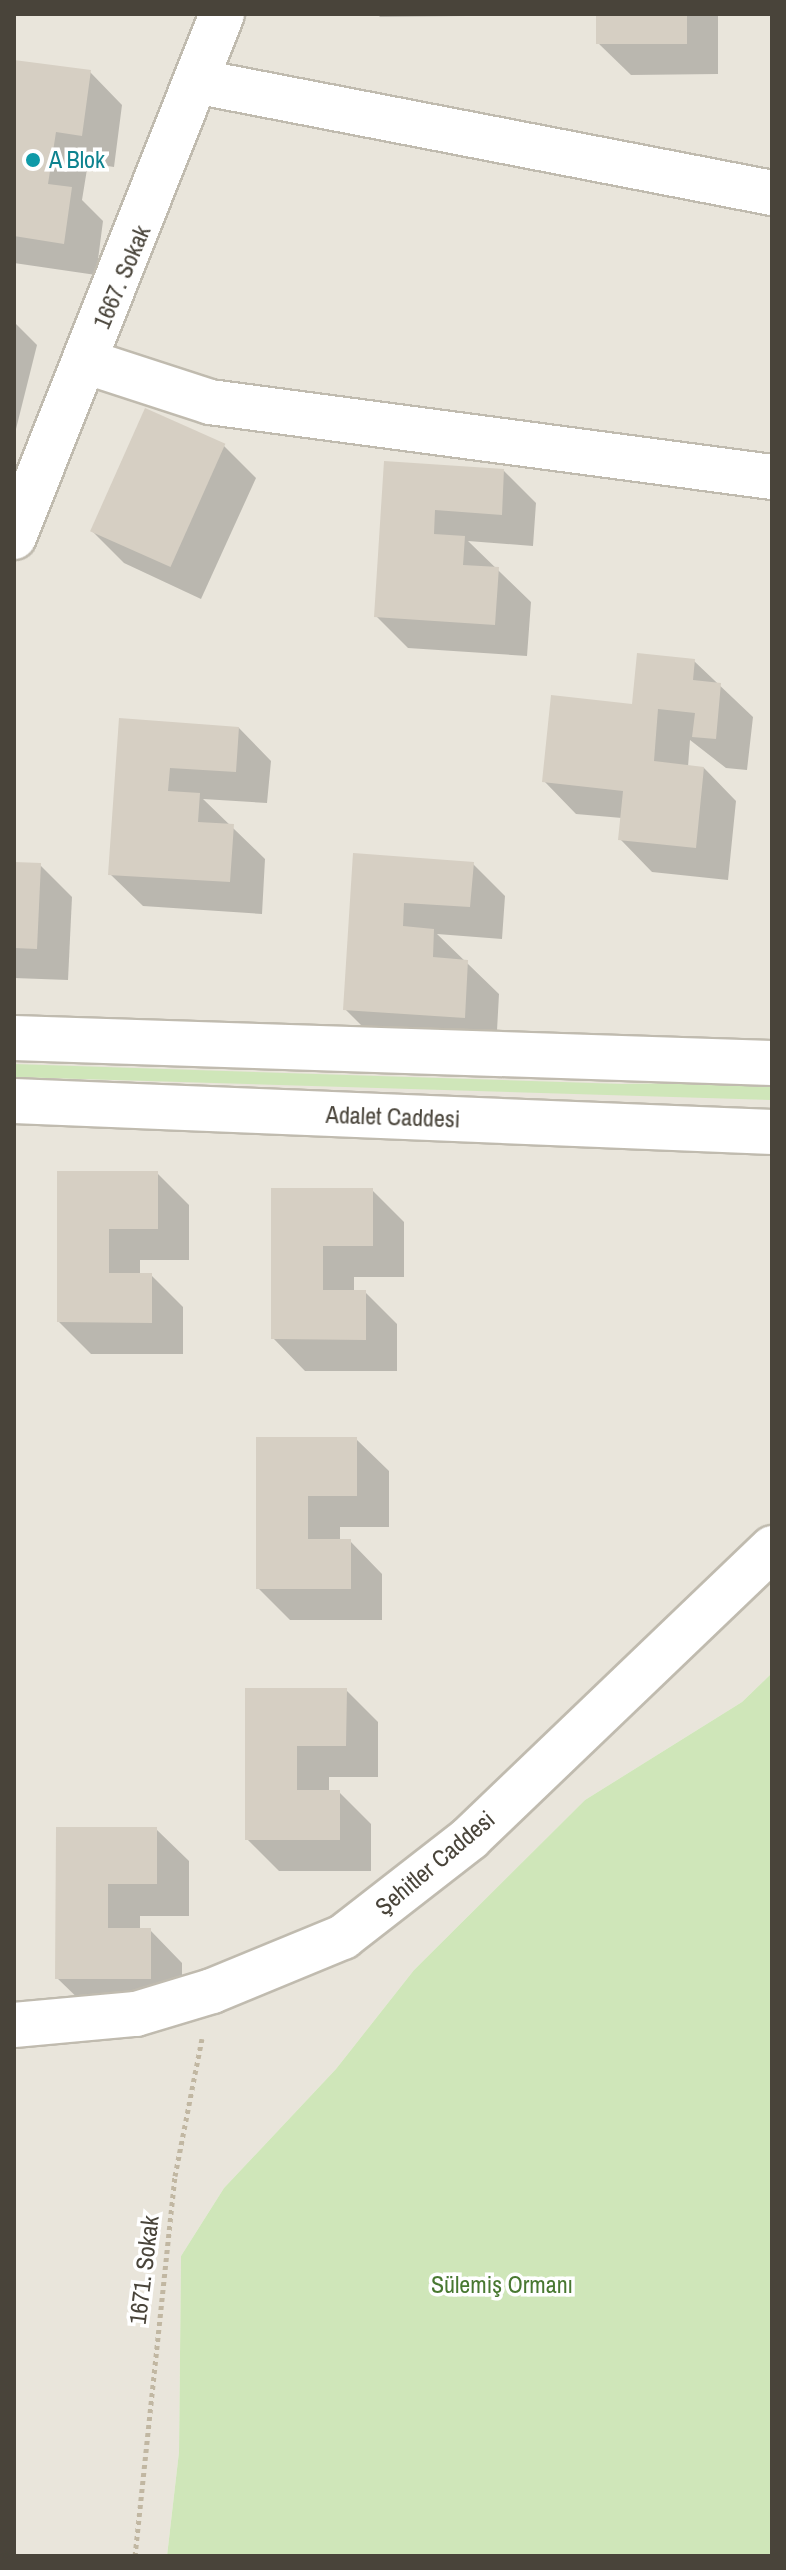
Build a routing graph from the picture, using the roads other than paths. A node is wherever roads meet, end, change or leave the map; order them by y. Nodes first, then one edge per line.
1 (222, 14) edge
2 (200, 82) junction
3 (772, 193) edge
4 (87, 362) junction
5 (772, 477) edge
6 (14, 537) edge
7 (14, 1038) edge
8 (772, 1063) edge
9 (14, 1101) edge
10 (772, 1132) edge
11 (772, 1548) edge
12 (14, 2025) edge

1 - 2 street, 1667. Sokak
2 - 3 street
2 - 4 street, 1667. Sokak
4 - 5 street
4 - 6 street, 1667. Sokak
7 - 8 street
9 - 10 street, Adalet Caddesi
11 - 12 street, Şehitler Caddesi

